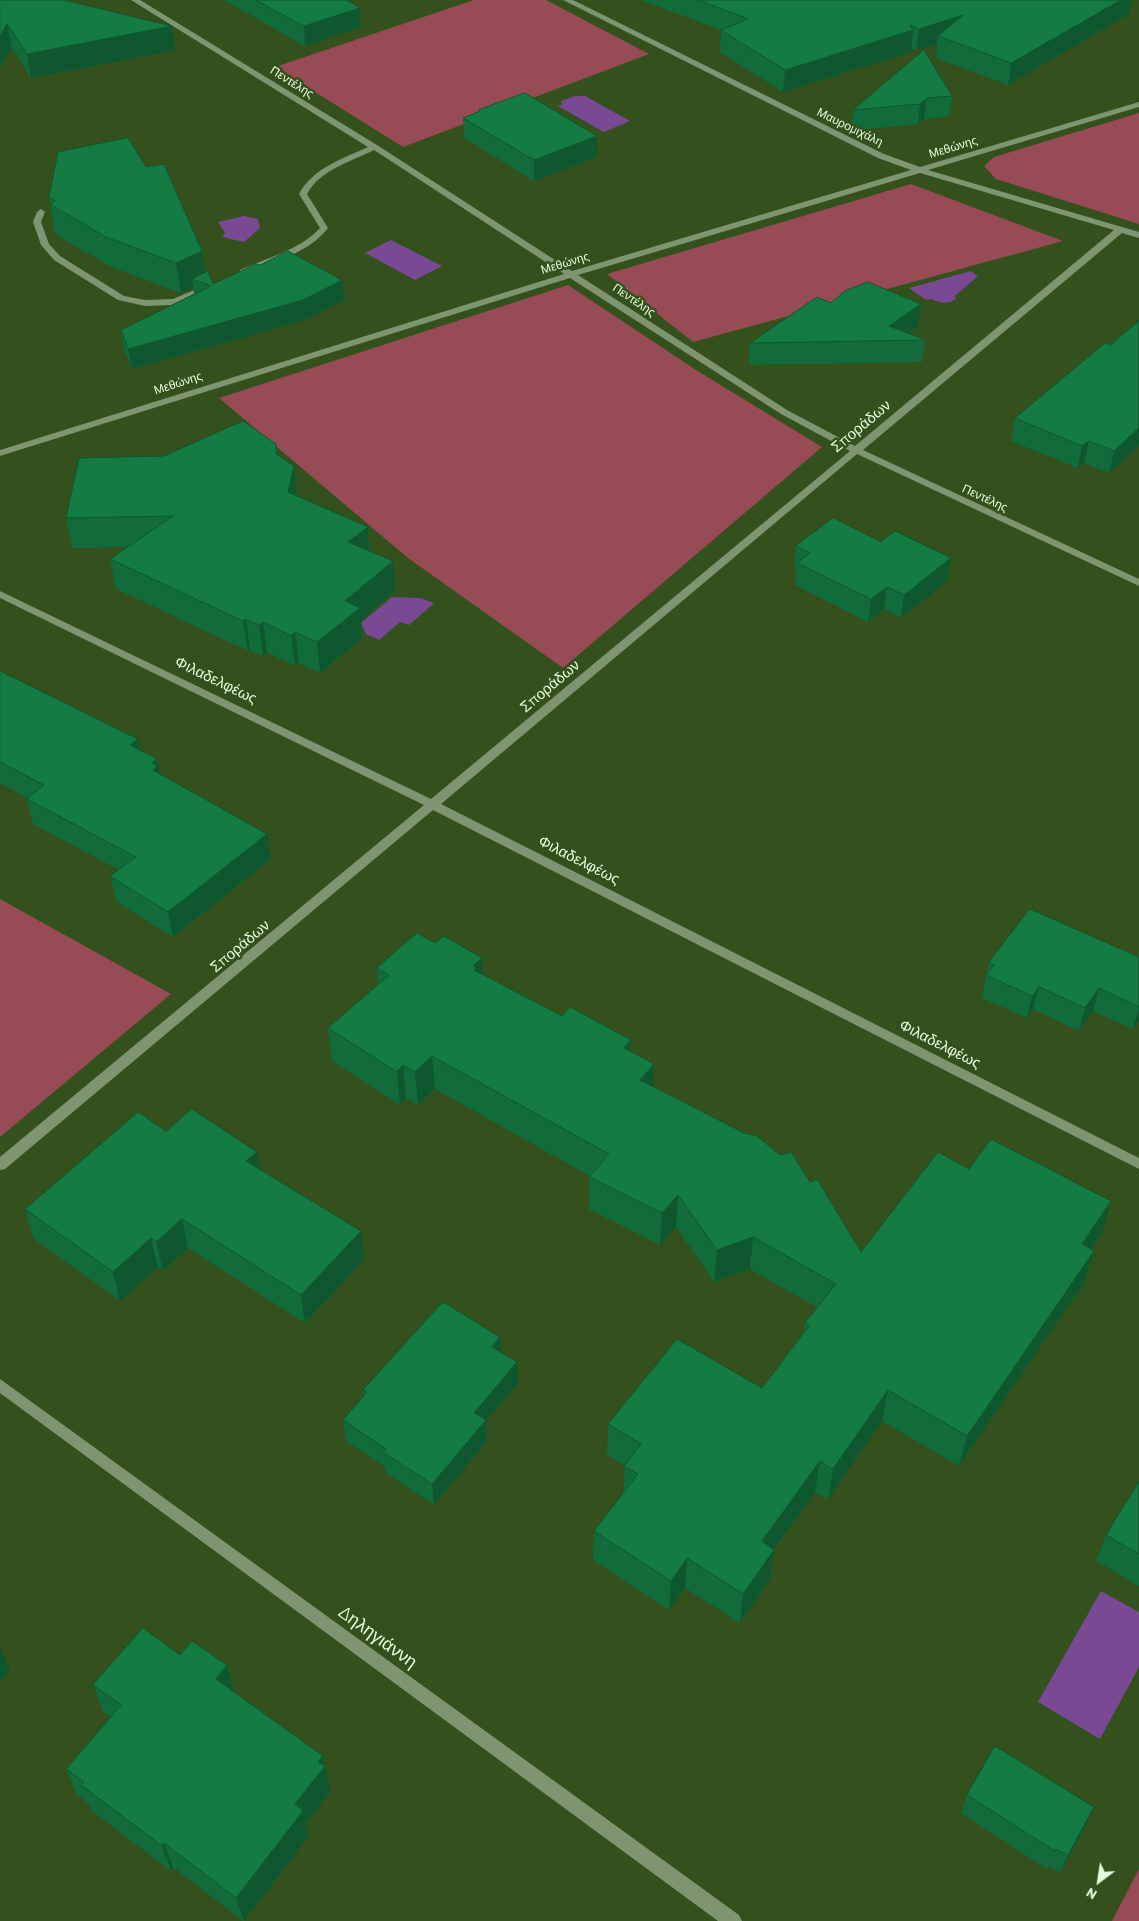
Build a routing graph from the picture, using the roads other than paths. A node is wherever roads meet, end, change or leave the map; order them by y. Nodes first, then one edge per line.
1 (135, 0) edge
2 (567, 0) edge
3 (1139, 104) edge
4 (374, 147) junction
5 (920, 170) junction
6 (41, 212) dead end
7 (1120, 230) junction
8 (1139, 235) edge
9 (572, 274) junction
10 (235, 275) edge
11 (218, 283) edge
12 (856, 450) junction
13 (0, 453) edge
14 (1139, 583) edge
15 (0, 594) edge
16 (432, 804) junction
17 (1139, 1164) edge
18 (0, 1165) edge
19 (0, 1385) edge
20 (733, 1921) edge

1 - 4 street, Πεντέλης
2 - 5 street, Μαυρομιχάλη
3 - 5 street, Μεθώνης
4 - 9 street, Πεντέλης
4 - 10 street
5 - 7 street, Μαυρομιχάλη
5 - 9 street, Μεθώνης
6 - 11 street
7 - 8 street, Μαυρομιχάλη
7 - 12 street, Σποράδων
9 - 12 street, Πεντέλης
9 - 13 street, Μεθώνης
12 - 14 street, Πεντέλης
12 - 16 street, Σποράδων
15 - 16 street, Φιλαδελφέως
16 - 17 street, Φιλαδελφέως
16 - 18 street, Σποράδων
19 - 20 street, Δηληγιάννη

